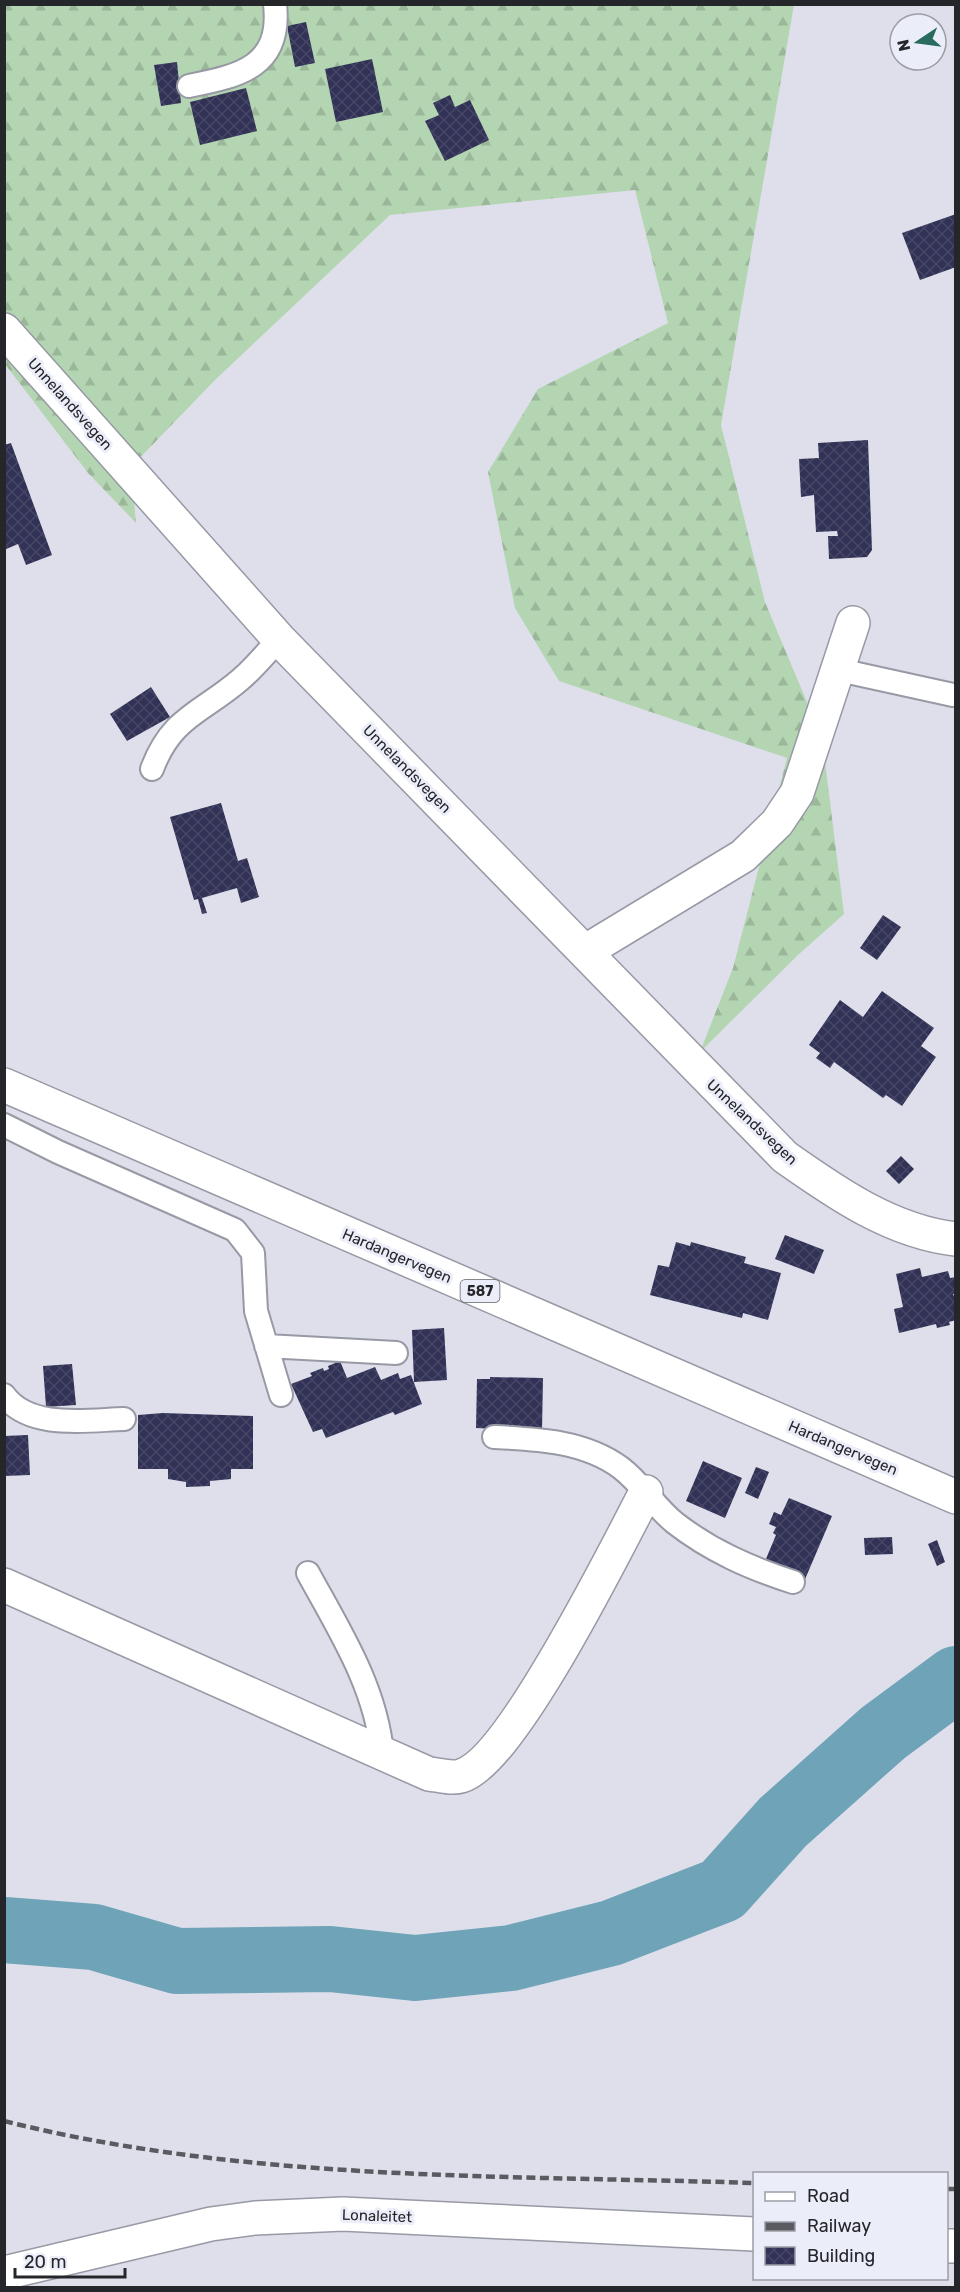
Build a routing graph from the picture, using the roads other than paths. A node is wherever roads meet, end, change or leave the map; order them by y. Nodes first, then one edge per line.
1 (275, 4) edge
2 (189, 86) dead end
3 (4, 330) edge
4 (853, 623) dead end
5 (279, 639) junction
6 (839, 670) junction
7 (953, 694) dead end
8 (152, 769) dead end
9 (586, 951) junction
10 (4, 1085) edge
11 (4, 1125) edge
12 (956, 1239) edge
13 (266, 1346) junction
14 (396, 1353) dead end
15 (281, 1395) dead end
16 (5, 1398) edge
17 (124, 1419) dead end
18 (494, 1437) dead end
19 (646, 1492) junction
20 (956, 1497) edge
21 (308, 1573) dead end
22 (793, 1582) dead end
23 (4, 1585) edge
24 (382, 1753) junction
25 (753, 2234) edge
26 (4, 2273) edge

1 - 2 lane
3 - 5 street, Unnelandsvegen
4 - 6 street
5 - 8 lane
5 - 9 street, Unnelandsvegen
6 - 7 lane
6 - 9 street
9 - 12 street, Unnelandsvegen
10 - 20 street, Hardangervegen / 587
11 - 13 lane
13 - 14 lane
13 - 15 lane
16 - 17 lane
18 - 19 lane
19 - 22 lane
19 - 24 street
21 - 24 lane
23 - 24 street
25 - 26 street, Lonaleitet

